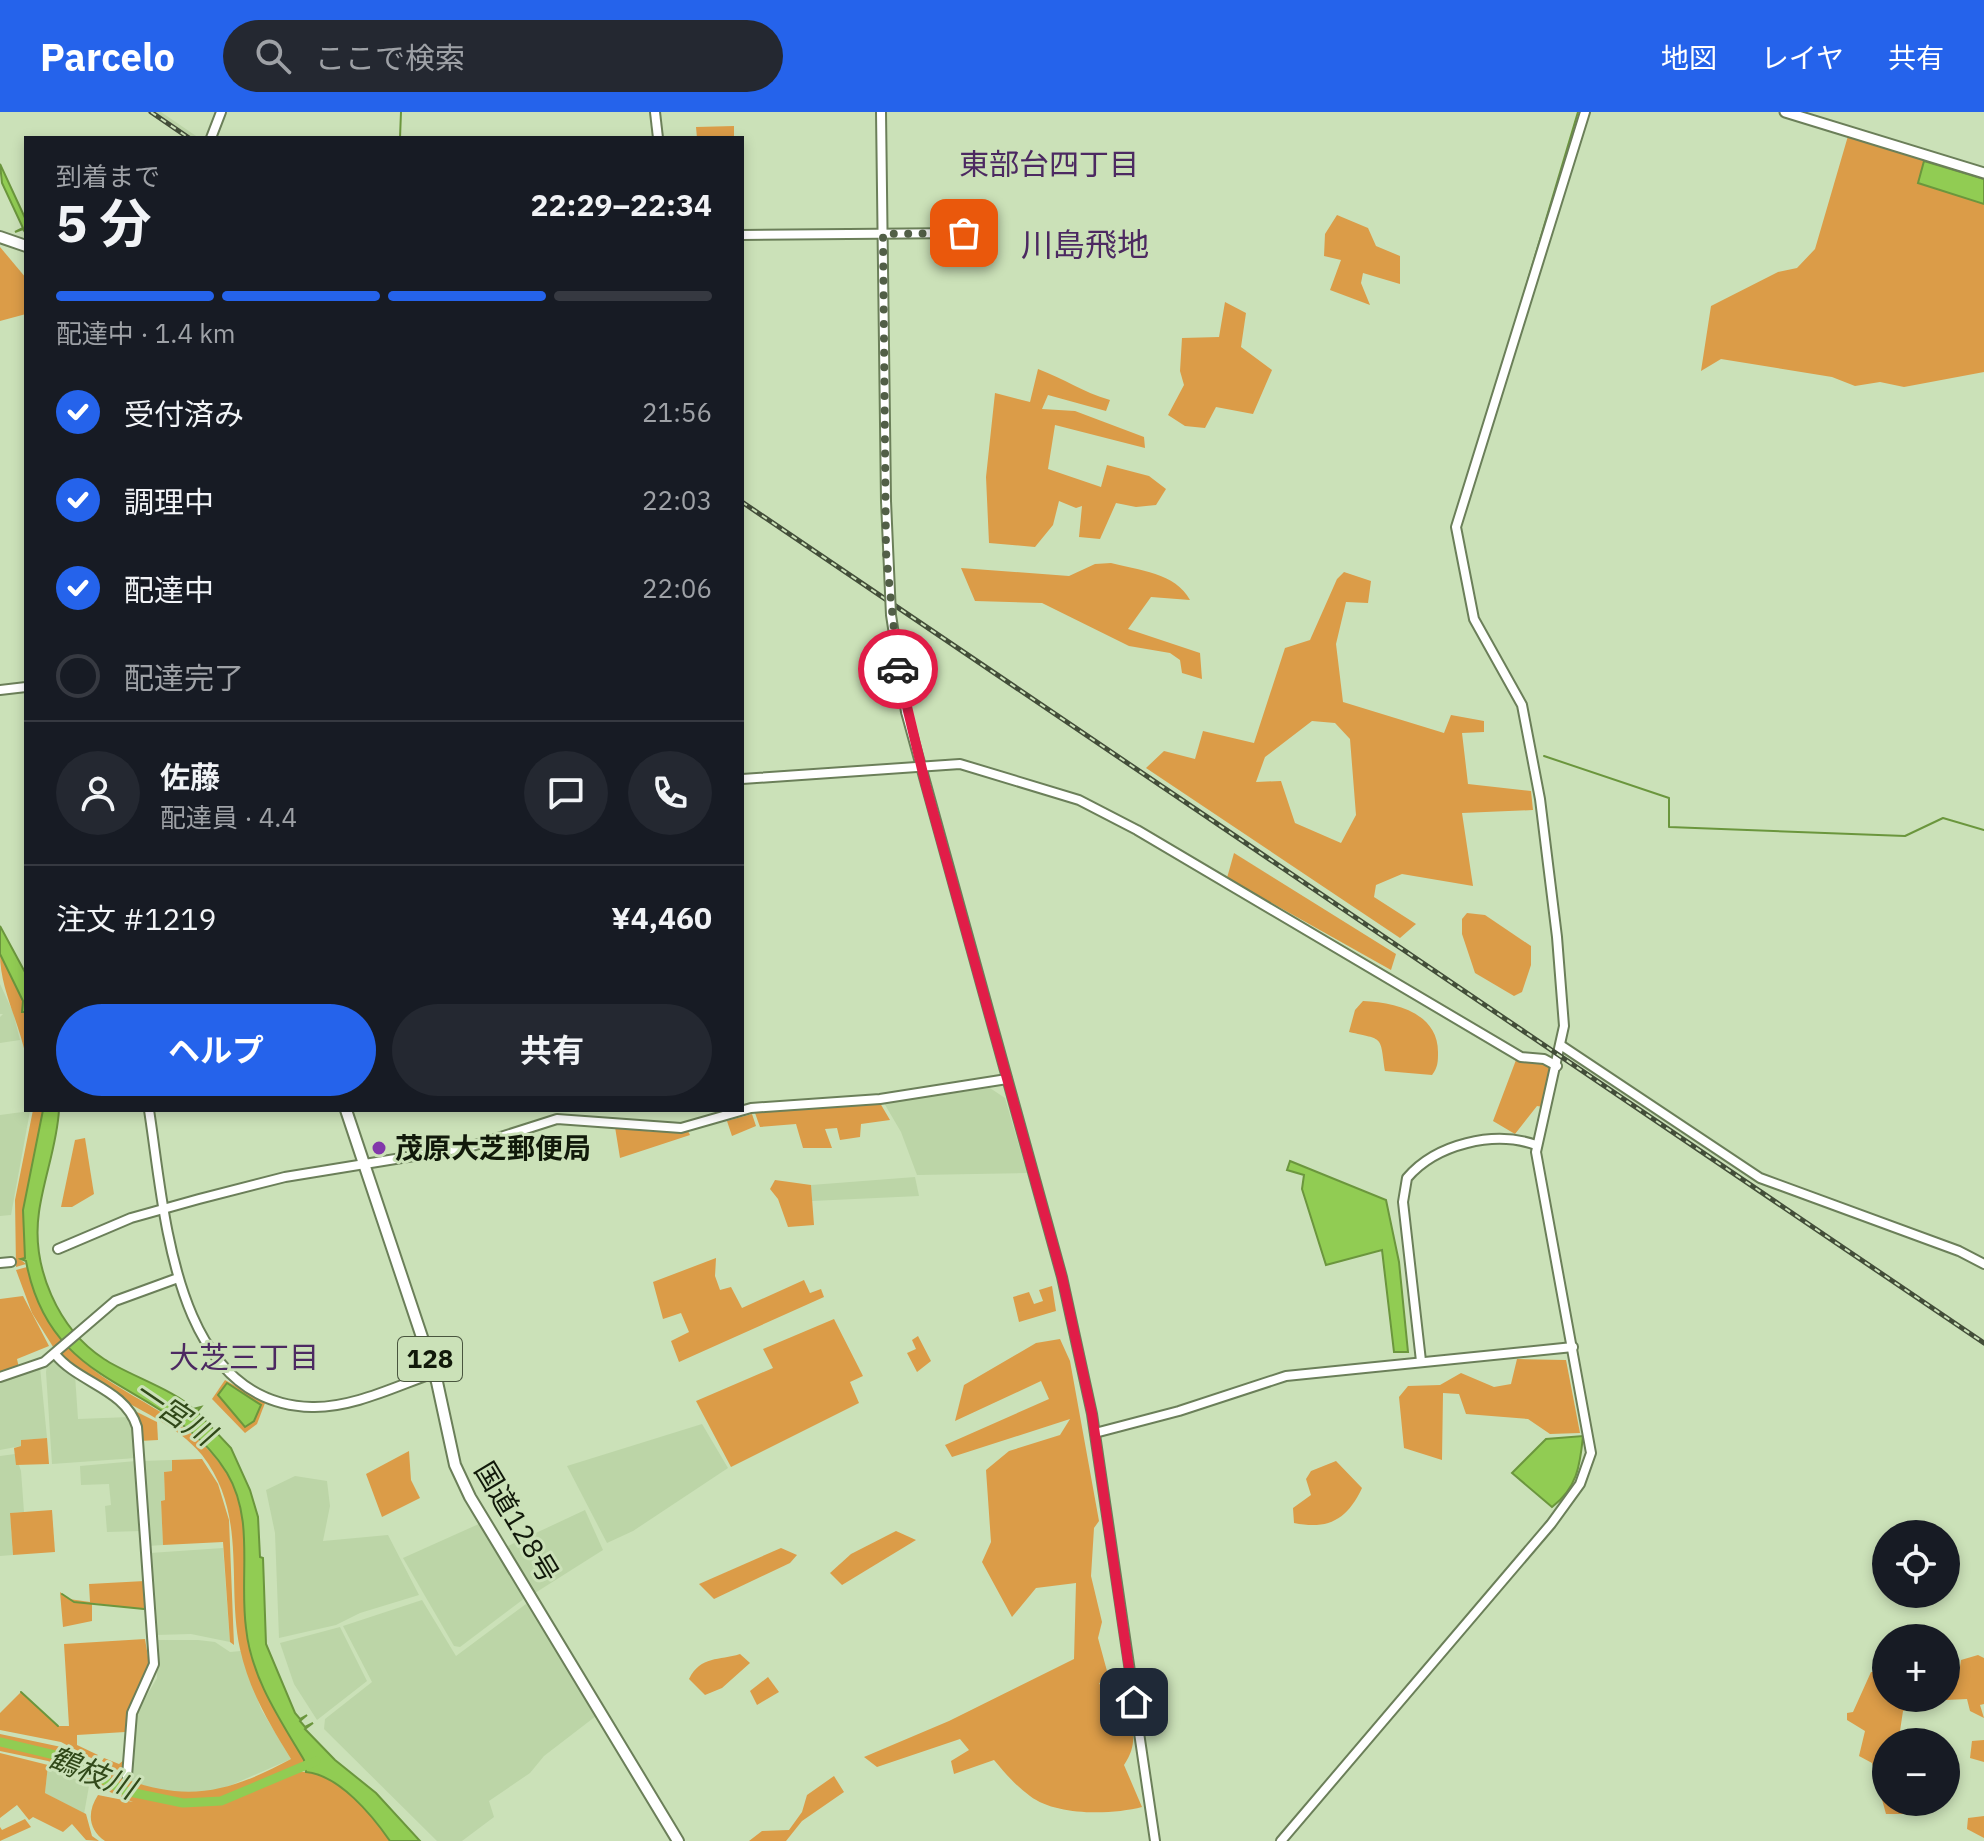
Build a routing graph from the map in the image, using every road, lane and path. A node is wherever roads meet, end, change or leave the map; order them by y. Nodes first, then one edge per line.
1 (221, 112) edge
2 (655, 112) edge
3 (881, 112) edge
4 (1585, 112) edge
5 (1785, 112) edge
6 (212, 136) edge
7 (658, 136) edge
8 (1984, 173) edge
9 (964, 233) dead end
10 (883, 234) junction
11 (744, 235) edge
12 (0, 237) edge
13 (22, 245) edge
14 (24, 687) edge
15 (0, 690) edge
16 (921, 765) junction
17 (744, 779) edge
18 (1271, 909) junction
19 (1268, 921) dead end
20 (1562, 1046) junction
21 (1557, 1066) junction
22 (1007, 1079) junction
23 (744, 1110) edge
24 (149, 1112) edge
25 (347, 1112) edge
26 (737, 1112) edge
27 (1536, 1145) junction
28 (364, 1163) junction
29 (165, 1209) junction
30 (58, 1249) dead end
31 (11, 1262) dead end
32 (0, 1263) edge
33 (1984, 1264) edge
34 (178, 1278) junction
35 (1573, 1347) junction
36 (58, 1351) junction
37 (1421, 1361) junction
38 (434, 1373) junction
39 (0, 1377) edge
40 (1095, 1433) junction
41 (127, 1776) dead end
42 (678, 1841) edge
43 (1155, 1841) edge
44 (1281, 1841) edge

1 - 6 street
2 - 7 street
3 - 10 street
4 - 20 street
5 - 8 main road
9 - 10 street
10 - 11 street
10 - 16 street, bridge
12 - 13 highway
14 - 15 street
16 - 17 street
16 - 18 street
16 - 22 street
18 - 19 street
18 - 21 street
20 - 21 street
20 - 33 street
21 - 27 street
22 - 23 street
22 - 40 street
24 - 29 street
25 - 28 highway, 国道128号 / 128
26 - 28 street
27 - 35 street
27 - 37 street
28 - 29 street
28 - 38 highway, 国道128号 / 128
29 - 30 street
29 - 34 street
31 - 32 street
34 - 36 street
34 - 38 street
35 - 37 street
35 - 44 street
36 - 39 street
36 - 41 street
37 - 40 street
38 - 42 highway, 国道128号 / 128
40 - 43 street

